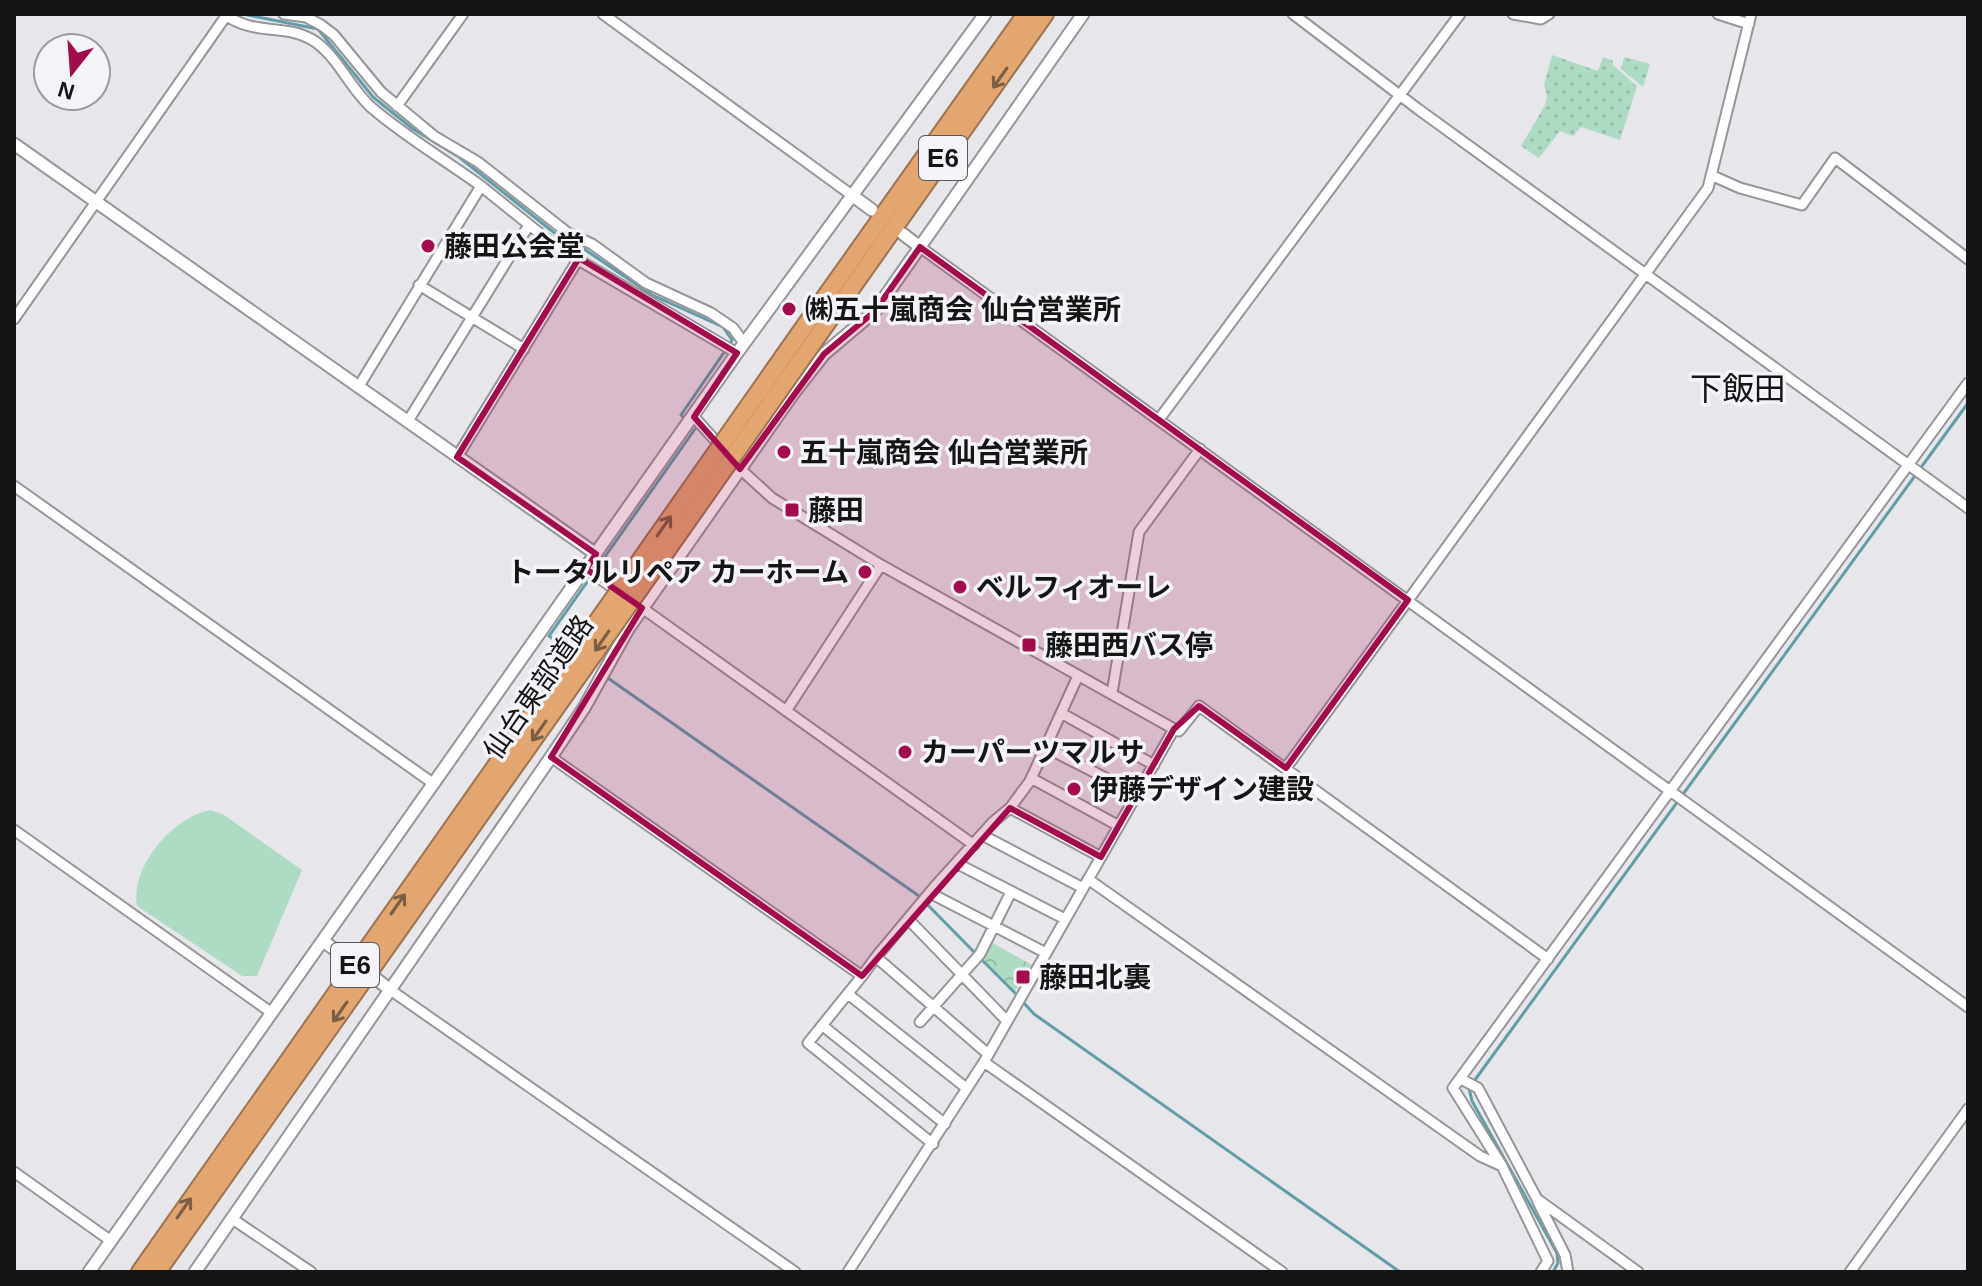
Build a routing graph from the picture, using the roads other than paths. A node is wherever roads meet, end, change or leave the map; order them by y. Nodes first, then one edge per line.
1 (284, 14) edge
2 (463, 14) edge
3 (603, 14) edge
4 (985, 14) edge
5 (1026, 14) edge
6 (1045, 14) edge
7 (1083, 14) edge
8 (1293, 14) edge
9 (1460, 14) edge
10 (1513, 14) edge
11 (1549, 14) edge
12 (1718, 14) edge
13 (225, 15) edge
14 (1750, 19) edge
15 (1401, 96) junction
16 (397, 106) junction
17 (14, 144) edge
18 (1713, 176) junction
19 (481, 186) junction
20 (853, 196) junction
21 (97, 203) junction
22 (872, 210) dead end
23 (529, 225) junction
24 (903, 234) dead end
25 (920, 247) junction
26 (579, 258) junction
27 (1968, 259) edge
28 (1646, 272) junction
29 (419, 285) junction
30 (835, 298) junction
31 (472, 316) junction
32 (14, 319) edge
33 (524, 349) junction
34 (739, 349) junction
35 (1968, 383) edge
36 (359, 386) junction
37 (694, 417) junction
38 (1160, 418) junction
39 (408, 421) junction
40 (1200, 449) junction
41 (457, 457) junction
42 (1911, 466) junction
43 (740, 469) junction
44 (14, 486) edge
45 (1968, 508) edge
46 (596, 554) junction
47 (881, 565) junction
48 (591, 572) junction
49 (1408, 600) junction
50 (642, 608) junction
51 (577, 663) junction
52 (1078, 676) junction
53 (1112, 693) junction
54 (786, 711) junction
55 (1061, 713) junction
56 (1174, 729) junction
57 (1045, 747) junction
58 (551, 757) junction
59 (1154, 765) junction
60 (1286, 768) junction
61 (1031, 778) junction
62 (434, 784) junction
63 (1137, 794) junction
64 (1677, 795) junction
65 (1010, 808) junction
66 (1119, 826) junction
67 (14, 830) edge
68 (982, 835) junction
69 (974, 845) junction
70 (1101, 857) junction
71 (956, 863) junction
72 (1086, 884) junction
73 (1011, 892) junction
74 (925, 899) junction
75 (908, 919) junction
76 (1065, 919) junction
77 (995, 924) junction
78 (323, 941) junction
79 (1046, 953) junction
80 (345, 957) dead end
81 (876, 957) junction
82 (1548, 959) junction
83 (963, 975) junction
84 (862, 976) junction
85 (375, 978) dead end
86 (389, 989) junction
87 (848, 994) junction
88 (1968, 1007) edge
89 (935, 1008) junction
90 (272, 1013) junction
91 (1007, 1021) junction
92 (920, 1022) dead end
93 (823, 1026) junction
94 (986, 1058) junction
95 (1464, 1080) junction
96 (965, 1087) junction
97 (1968, 1109) edge
98 (945, 1124) junction
99 (933, 1144) junction
100 (1502, 1166) junction
101 (14, 1172) edge
102 (1537, 1199) junction
103 (231, 1218) junction
104 (111, 1241) junction
105 (89, 1272) edge
106 (140, 1272) edge
107 (157, 1272) edge
108 (195, 1272) edge
109 (311, 1272) edge
110 (795, 1272) edge
111 (848, 1272) edge
112 (1282, 1272) edge
113 (1541, 1272) edge
114 (1568, 1272) edge
115 (1638, 1272) edge
116 (1850, 1272) edge

1 - 16 street
2 - 16 street
3 - 20 street
4 - 20 street
5 - 30 highway, 仙台東部道路 / E6
6 -> 30 highway, 仙台東部道路 / E6
7 - 25 street
8 - 15 street
9 - 15 street
10 - 11 street
12 - 14 street
13 - 19 street
13 - 21 street
14 - 18 street
15 - 28 street
15 - 38 street
16 - 34 street
17 - 21 street
18 - 27 street
18 - 28 street
19 - 23 street
19 - 29 street
20 - 22 street
20 - 34 street
21 - 32 street
21 - 36 street
23 - 26 street
23 - 31 street
24 - 25 street
25 - 38 street
25 - 43 street
26 - 33 street
26 - 34 street
28 - 42 street
28 - 49 street
29 - 31 street
29 - 36 street
30 - 51 highway, 仙台東部道路 / E6, bridge
31 - 33 street
31 - 39 street
33 - 41 street
34 - 37 street
35 - 42 street
36 - 39 street
37 - 43 street
37 - 46 street
38 - 40 street
39 - 41 street
40 - 49 street
40 - 53 street
41 - 46 street
42 - 45 street
42 - 64 street
43 - 47 street
43 - 50 street
44 - 62 street
46 - 48 street
47 - 52 street
47 - 54 street
48 - 50 street
48 - 62 street
49 - 60 street
49 - 64 street
50 - 54 street
50 - 58 street
106 -> 51 highway, 仙台東部道路 / E6
51 -> 107 highway, 仙台東部道路 / E6
52 - 53 street
52 - 55 street
53 - 56 street
54 - 69 street
55 - 57 street
55 - 59 street
56 - 59 street
56 - 60 street
57 - 61 street
57 - 63 street
58 - 84 street
58 - 86 street
59 - 63 street
60 - 82 street
61 - 65 street
61 - 66 street
62 - 78 street
63 - 66 street
64 - 82 street
64 - 88 street
65 - 68 street
65 - 70 street
66 - 70 street
67 - 90 street
68 - 69 street
68 - 72 street
69 - 71 street
70 - 72 street
71 - 73 street
71 - 74 street
72 - 76 street
72 - 100 street
73 - 76 street
73 - 77 street
74 - 75 street
74 - 77 street
75 - 81 street
75 - 83 street
76 - 79 street
77 - 79 street
77 - 83 street
78 - 80 street
78 - 90 street
79 - 91 street
81 - 84 street
81 - 89 street
82 - 95 street
83 - 89 street
83 - 91 street
84 - 87 street
85 - 86 street
86 - 103 street
86 - 110 street
87 - 93 street
87 - 96 street
89 - 92 street
89 - 94 street
90 - 104 street
91 - 94 street
93 - 98 street
93 - 99 street
94 - 96 street
94 - 112 street
95 - 100 street
95 - 102 street
96 - 98 street
97 - 116 street
98 - 99 street
99 - 111 street
100 - 113 street
101 - 104 street
102 - 114 street
102 - 115 street
103 - 108 street
103 - 109 street
104 - 105 street

